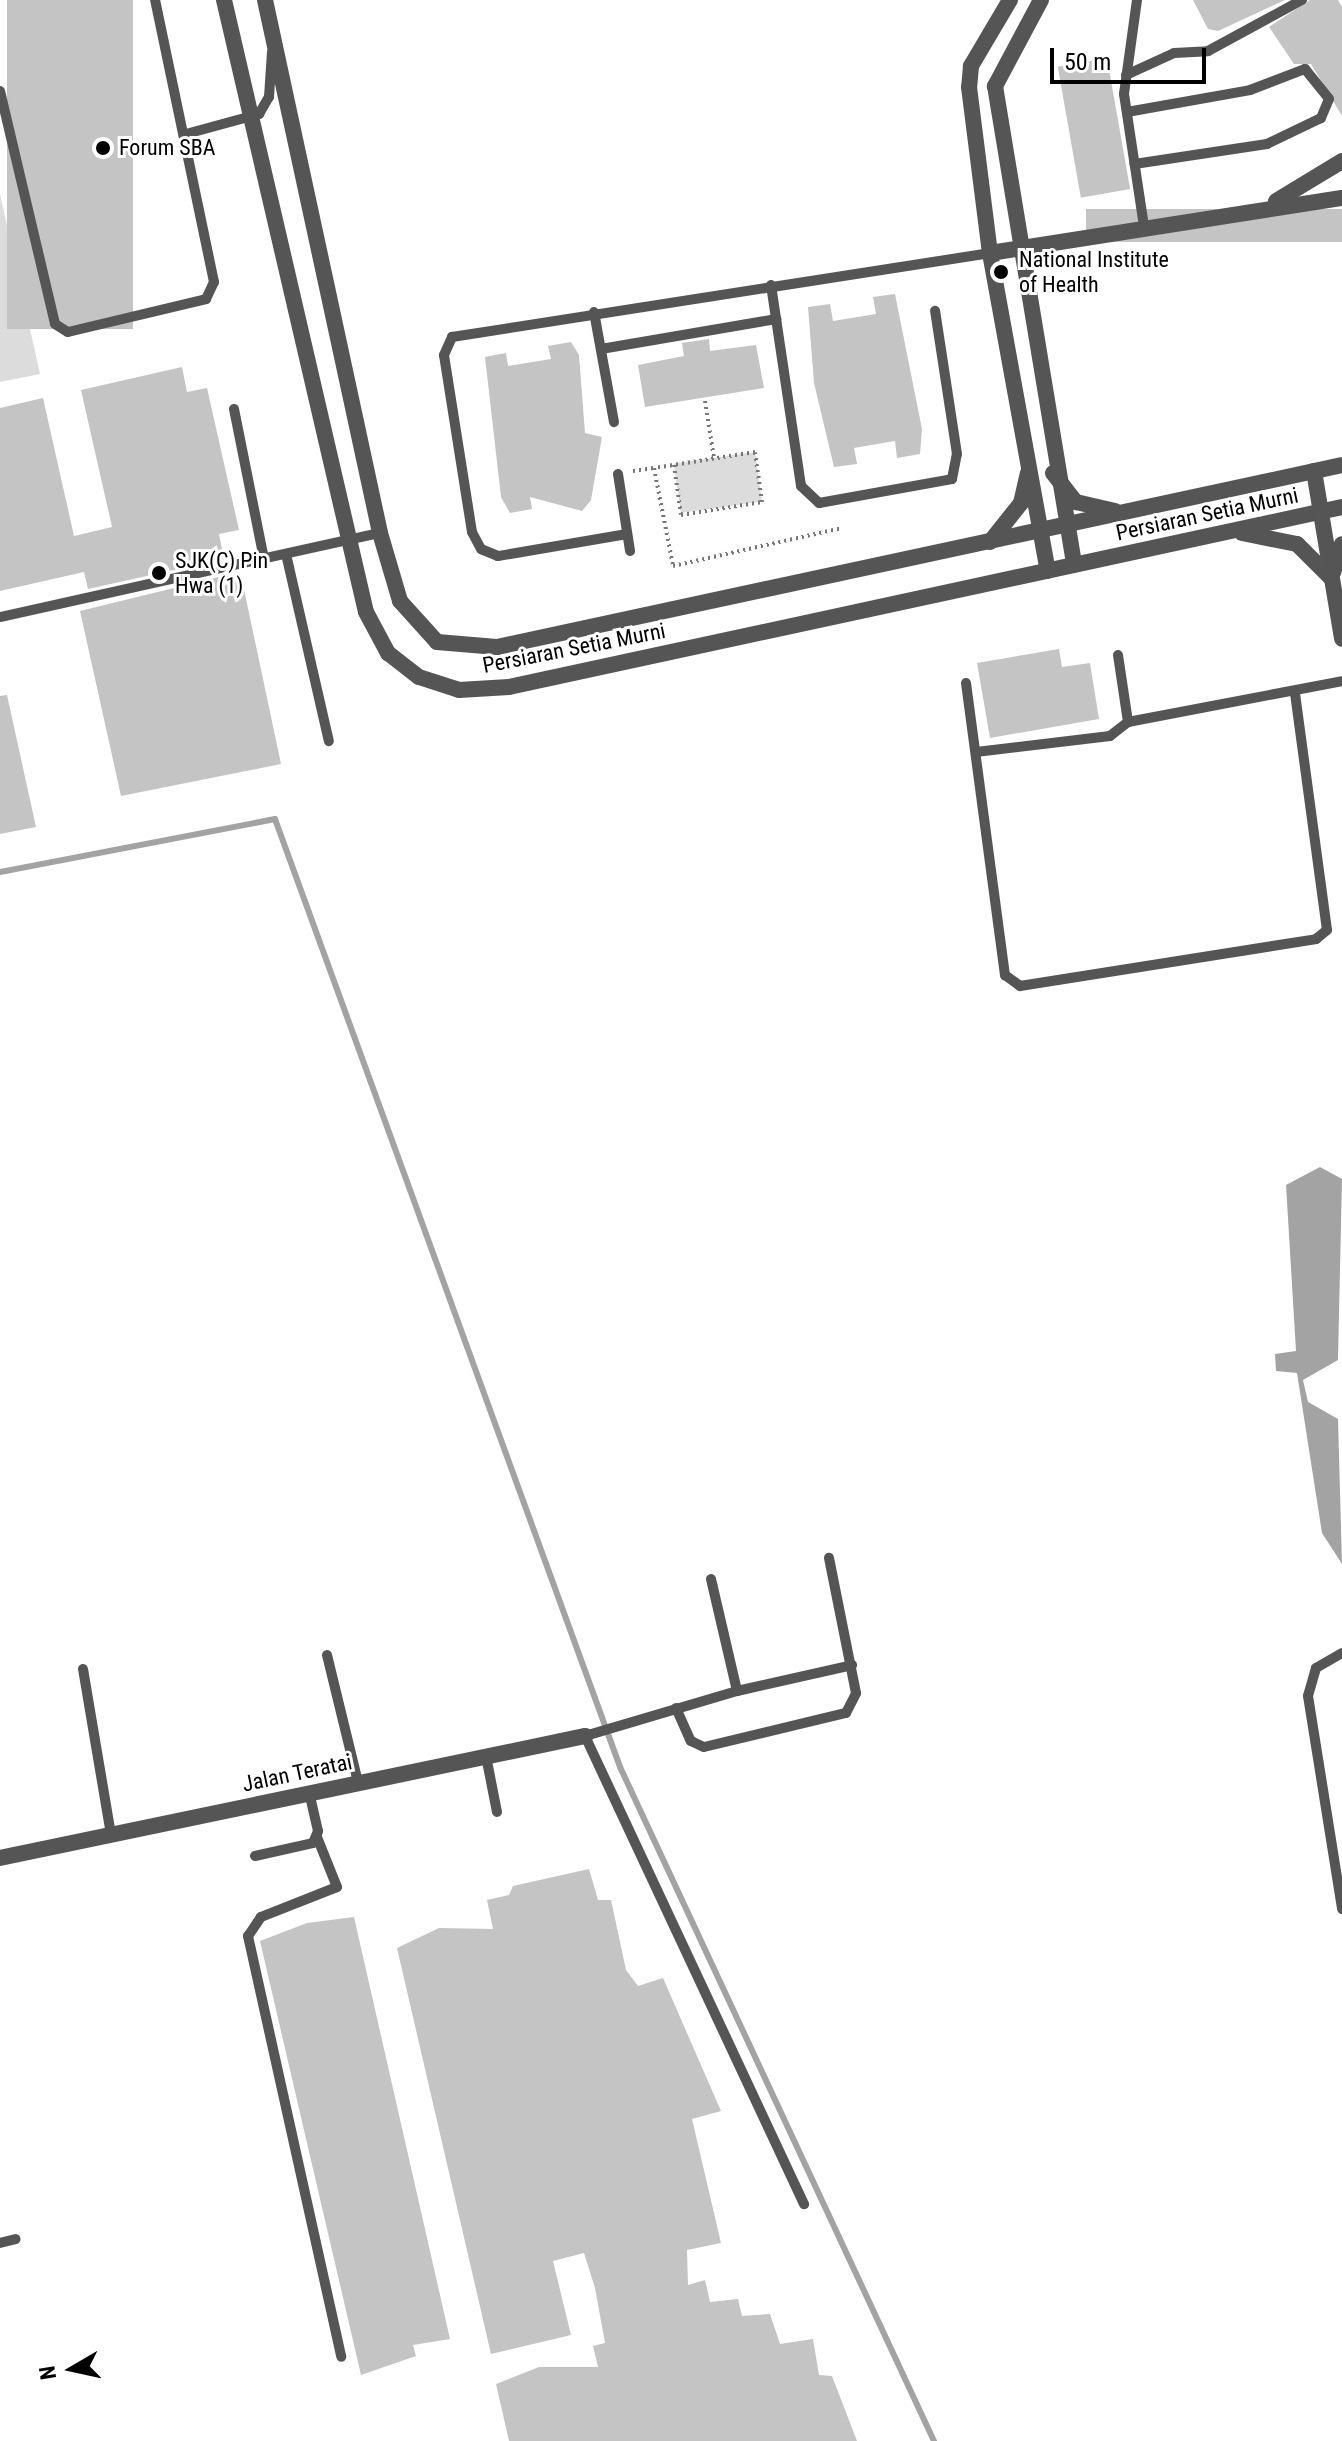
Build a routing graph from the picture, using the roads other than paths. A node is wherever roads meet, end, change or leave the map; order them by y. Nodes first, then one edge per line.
1 (155, 0) edge
2 (224, 0) edge
3 (265, 0) edge
4 (1010, 0) edge
5 (1041, 0) edge
6 (1137, 0) edge
7 (1302, 0) edge
8 (273, 43) junction
9 (1126, 75) junction
10 (0, 91) edge
11 (1127, 112) junction
12 (249, 120) junction
13 (186, 134) junction
14 (1342, 161) edge
15 (1135, 164) junction
16 (1342, 198) edge
17 (1271, 204) junction
18 (1144, 226) junction
19 (1019, 248) junction
20 (990, 253) junction
21 (771, 285) junction
22 (935, 311) dead end
23 (594, 312) junction
24 (776, 319) junction
25 (601, 349) junction
26 (234, 409) dead end
27 (614, 422) dead end
28 (1342, 465) edge
29 (1314, 471) junction
30 (1028, 473) junction
31 (1053, 473) junction
32 (618, 474) road end
33 (1342, 507) edge
34 (1321, 512) junction
35 (1129, 513) junction
36 (1065, 526) junction
37 (1226, 531) junction
38 (1039, 532) junction
39 (380, 533) junction
40 (627, 534) junction
41 (346, 539) junction
42 (989, 543) junction
43 (1342, 544) edge
44 (630, 551) dead end
45 (286, 554) junction
46 (264, 559) junction
47 (1074, 565) junction
48 (1048, 571) junction
49 (1332, 580) junction
50 (0, 617) edge
51 (1342, 639) edge
52 (1118, 655) dead end
53 (1342, 681) edge
54 (966, 683) dead end
55 (1295, 693) junction
56 (1128, 722) junction
57 (329, 741) dead end
58 (976, 752) junction
59 (829, 1558) dead end
60 (711, 1579) dead end
61 (1342, 1653) edge
62 (327, 1655) dead end
63 (852, 1665) junction
64 (83, 1669) dead end
65 (737, 1691) junction
66 (676, 1708) junction
67 (585, 1736) junction
68 (486, 1756) junction
69 (358, 1782) junction
70 (309, 1793) junction
71 (497, 1812) dead end
72 (111, 1834) junction
73 (317, 1837) junction
74 (255, 1856) dead end
75 (0, 1858) edge
76 (1342, 1909) edge
77 (804, 2204) dead end
78 (16, 2239) dead end
79 (0, 2243) edge
80 (341, 2357) dead end

1 - 13 lane
2 - 12 street, Persiaran Setia Murni
3 - 8 street, Persiaran Setia Murni
4 - 20 street
5 - 19 street
6 - 9 lane
7 - 9 lane
8 - 12 lane
8 - 39 street, Persiaran Setia Murni
9 - 11 lane
10 - 13 lane
11 - 15 lane
11 - 15 lane
12 - 13 lane
12 - 41 street, Persiaran Setia Murni
14 - 17 street
15 - 18 lane
16 - 17 street
17 - 18 street
18 - 19 street
19 - 20 street
19 - 31 street
20 - 21 lane
20 - 30 street
21 - 23 lane
21 - 24 lane
22 - 24 lane
23 - 25 lane
23 - 40 lane
24 - 25 lane
25 - 27 lane
26 - 46 lane
28 - 29 street, Persiaran Setia Murni
29 - 34 street
29 - 35 street, Persiaran Setia Murni
30 - 38 street
30 - 42 street
31 - 35 street
31 - 36 street
32 - 40 lane
33 - 34 street, Persiaran Setia Murni
34 - 37 street, Persiaran Setia Murni
34 - 49 street
35 - 36 street, Persiaran Setia Murni
36 - 38 street, Persiaran Setia Murni
36 - 47 street
37 - 47 street, Persiaran Setia Murni
37 - 49 street
38 - 42 street, Persiaran Setia Murni
38 - 48 street
39 - 41 lane
39 - 42 street, Persiaran Setia Murni
40 - 44 lane
41 - 45 lane
41 - 48 street, Persiaran Setia Murni
43 - 49 street
45 - 46 lane
45 - 57 lane
46 - 50 lane
47 - 48 street, Persiaran Setia Murni
49 - 51 street
52 - 56 lane
53 - 55 lane
54 - 58 lane
55 - 56 lane
55 - 58 lane
56 - 58 lane
59 - 63 lane
60 - 65 lane
61 - 76 lane
62 - 69 lane
63 - 65 lane, Jalan Teratai
63 - 66 lane
64 - 72 lane
65 - 66 lane, Jalan Teratai
66 - 67 lane, Jalan Teratai
67 - 68 street, Jalan Teratai
67 - 77 lane
68 - 69 street, Jalan Teratai
68 - 71 lane
69 - 70 street, Jalan Teratai
70 - 72 street, Jalan Teratai
70 - 73 lane
72 - 75 street, Jalan Teratai
73 - 74 lane
73 - 80 lane
78 - 79 lane

